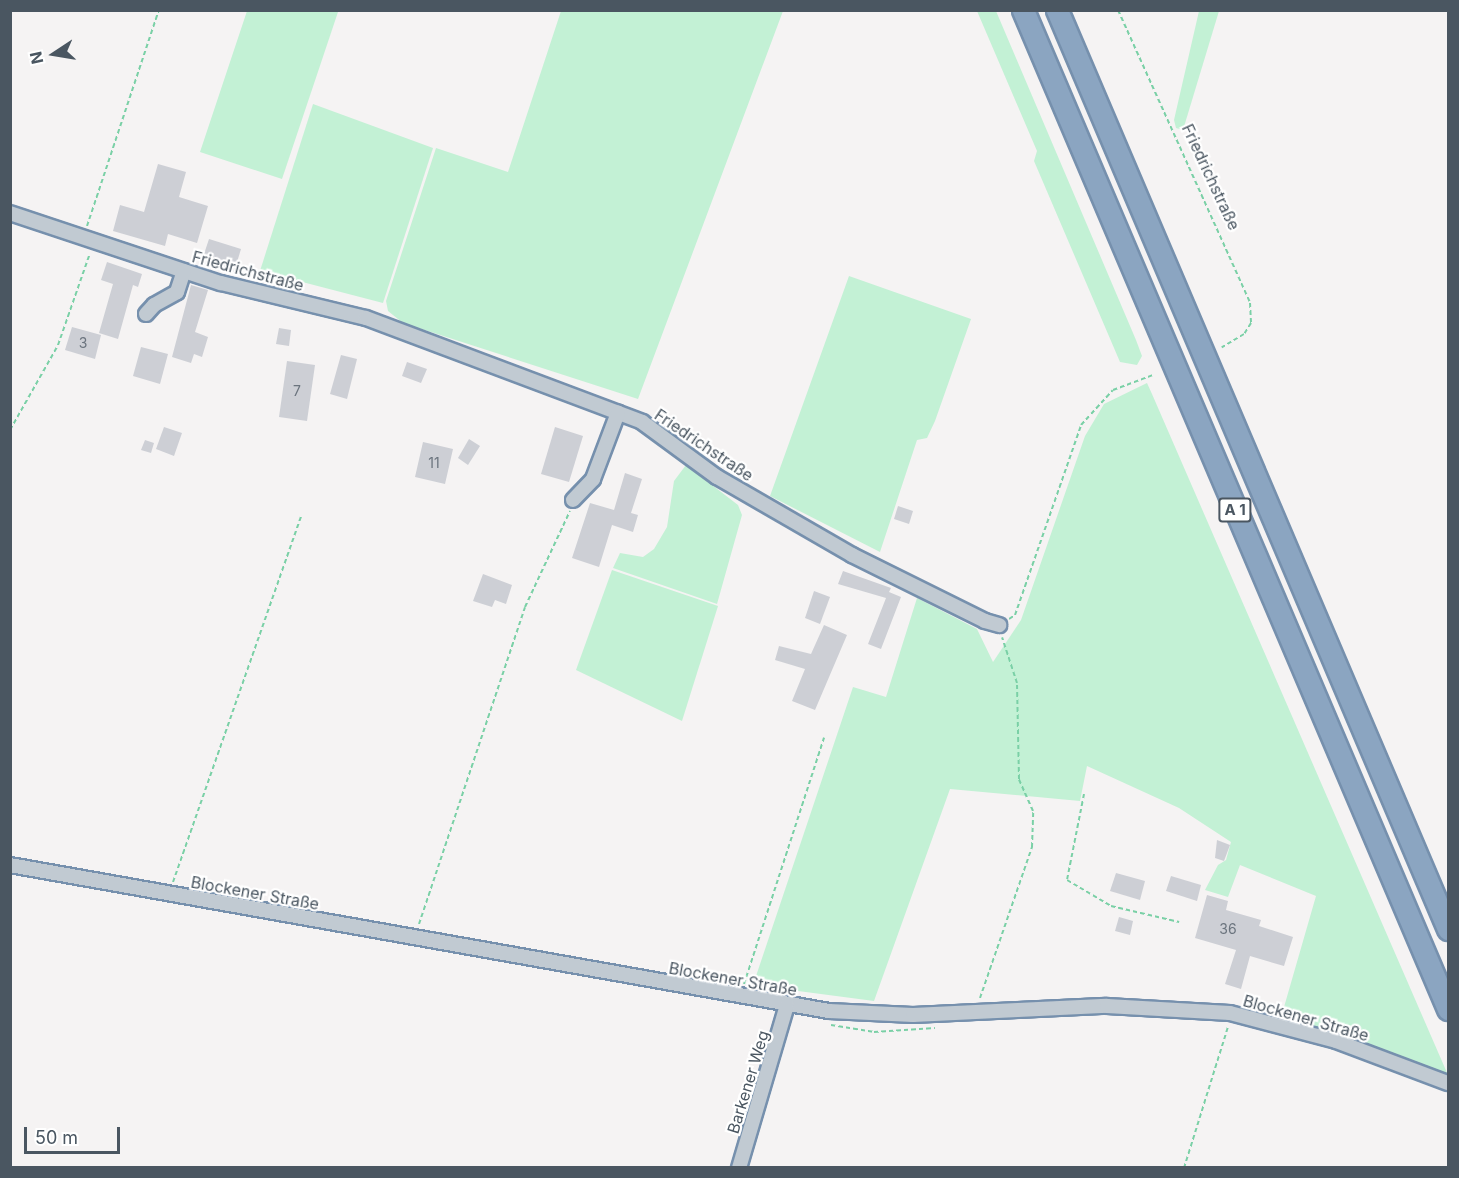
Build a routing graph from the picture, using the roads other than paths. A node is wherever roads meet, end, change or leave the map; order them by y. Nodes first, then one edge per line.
1 (1023, 10) edge
2 (1058, 10) edge
3 (10, 213) edge
4 (184, 271) junction
5 (146, 314) dead end
6 (618, 413) junction
7 (573, 500) road end
8 (999, 625) road end
9 (10, 865) edge
10 (1449, 929) edge
11 (787, 1005) junction
12 (1449, 1009) edge
13 (1449, 1083) edge
14 (739, 1167) edge

1 - 12 highway, A 1
2 - 10 highway, A 1
3 - 4 street, Friedrichstraße
4 - 5 street
4 - 6 street, Friedrichstraße
6 - 7 street
6 - 8 street, Friedrichstraße
9 - 11 street, Blockener Straße
11 - 13 street, Blockener Straße
11 - 14 street, Barkener Weg

